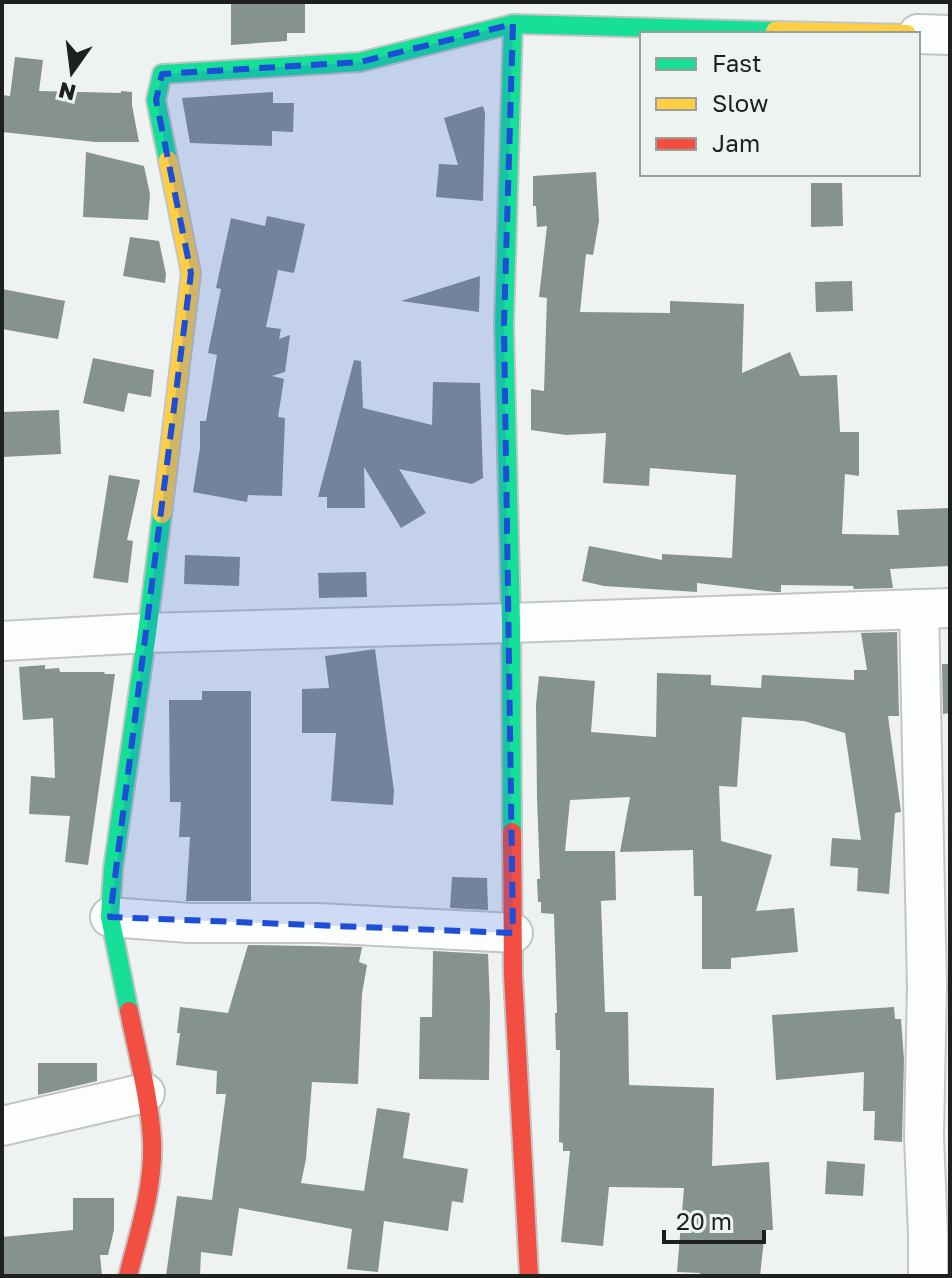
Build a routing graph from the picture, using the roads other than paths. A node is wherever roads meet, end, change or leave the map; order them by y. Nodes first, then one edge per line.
1 (513, 24) junction
2 (828, 32) edge
3 (920, 34) edge
4 (950, 35) edge
5 (935, 608) edge
6 (511, 623) junction
7 (147, 633) junction
8 (2, 641) edge
9 (110, 917) junction
10 (513, 933) junction
11 (145, 1093) junction
12 (2, 1126) edge
13 (128, 1276) edge
14 (529, 1276) edge
15 (928, 1276) edge

1 - 2 street
1 - 6 street
1 - 7 street
3 - 4 street
5 - 6 street
5 - 15 street
6 - 7 street
6 - 10 street
7 - 8 street
7 - 9 street
9 - 10 street
9 - 11 street
10 - 14 street
11 - 12 street
11 - 13 street

